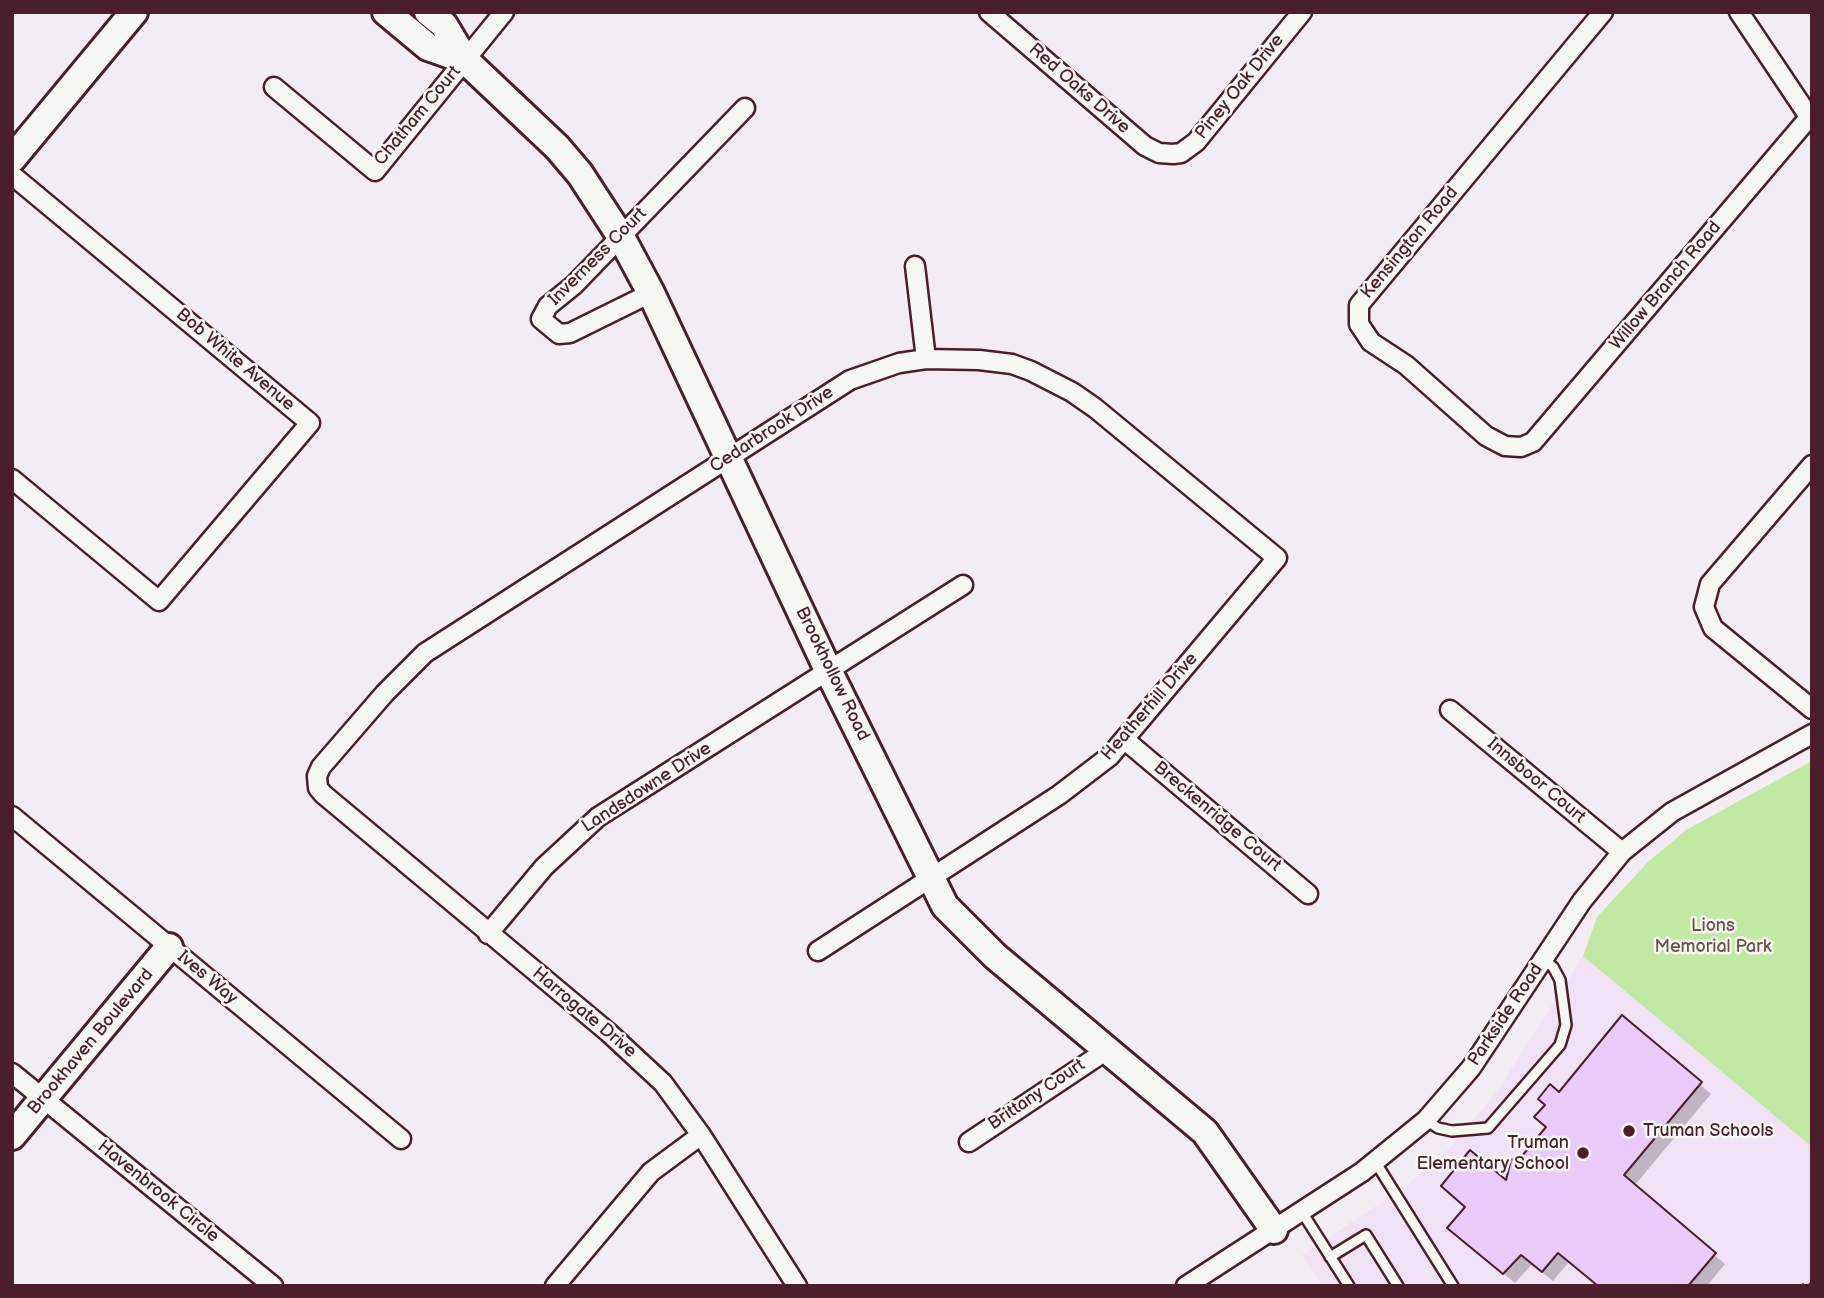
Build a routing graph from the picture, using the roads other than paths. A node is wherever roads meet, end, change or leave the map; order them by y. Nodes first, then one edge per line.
1 (134, 12) edge
2 (386, 12) edge
3 (428, 12) edge
4 (505, 12) edge
5 (989, 12) edge
6 (1302, 12) edge
7 (1602, 12) edge
8 (1739, 12) edge
9 (465, 60) junction
10 (274, 87) dead end
11 (745, 108) dead end
12 (1811, 117) edge
13 (1173, 154) joint
14 (12, 159) edge
15 (12, 175) edge
16 (621, 237) junction
17 (915, 266) dead end
18 (651, 293) junction
19 (926, 359) junction
20 (1513, 447) joint
21 (730, 458) junction
22 (1812, 465) edge
23 (12, 480) edge
24 (1277, 558) joint
25 (963, 585) dead end
26 (829, 672) junction
27 (1812, 709) edge
28 (1450, 710) dead end
29 (1812, 734) edge
30 (1125, 740) junction
31 (318, 788) joint
32 (12, 816) edge
33 (1622, 852) junction
34 (931, 877) junction
35 (1308, 894) dead end
36 (488, 933) junction
37 (169, 947) junction
38 (818, 951) dead end
39 (1544, 959) junction
40 (1107, 1051) junction
41 (12, 1073) edge
42 (43, 1098) junction
43 (1426, 1120) junction
44 (12, 1136) edge
45 (701, 1136) junction
46 (401, 1139) dead end
47 (969, 1142) dead end
48 (1376, 1163) junction
49 (1302, 1212) junction
50 (1273, 1230) junction
51 (1330, 1257) junction
52 (1187, 1285) edge
53 (273, 1286) edge
54 (555, 1286) edge
55 (797, 1286) edge
56 (1349, 1286) edge
57 (1398, 1286) edge
58 (1453, 1286) edge

1 - 14 street
2 - 9 street, Brookhollow Road
3 - 9 street, Brookhollow Road
4 - 9 street
5 - 13 street, Red Oaks Drive
6 - 13 street, Piney Oak Drive
7 - 20 street, Kensington Road
8 - 12 street
9 - 10 street, Chatham Court
9 - 16 street, Brookhollow Road
11 - 16 street, Inverness Court
12 - 20 street, Willow Branch Road
15 - 23 street, Bob White Avenue
16 - 18 street, Brookhollow Road
16 - 18 street, Inverness Court
17 - 19 street
18 - 21 street, Brookhollow Road
19 - 21 street, Cedarbrook Drive
19 - 24 street, Cedarbrook Drive
21 - 26 street, Brookhollow Road
21 - 31 street, Cedarbrook Drive
22 - 27 street
24 - 30 street, Heatherhill Drive
25 - 26 street, Landsdowne Drive
26 - 34 street, Brookhollow Road
26 - 36 street, Landsdowne Drive
28 - 33 street, Innsboor Court
29 - 33 street, Parkside Road
30 - 34 street, Heatherhill Drive
30 - 35 street, Breckenridge Court
31 - 36 street, Harrogate Drive
32 - 37 street, Ives Way
33 - 39 street, Parkside Road
34 - 38 street, Heatherhill Drive
34 - 40 street, Brookhollow Road
36 - 45 street, Harrogate Drive
37 - 42 street, Brookhaven Boulevard
37 - 46 street, Ives Way
39 - 43 street, Parkside Road
39 - 43 lane
40 - 47 street, Brittany Court
40 - 50 street, Brookhollow Road
41 - 42 street, Havenbrook Circle
42 - 44 street, Brookhaven Boulevard
42 - 53 street, Havenbrook Circle
43 - 48 street, Parkside Road
45 - 54 street
45 - 55 street, Harrogate Drive
48 - 49 street, Parkside Road
48 - 58 lane
49 - 50 street, Parkside Road
49 - 51 lane
50 - 52 street, Parkside Road
51 - 56 lane
51 - 57 lane

